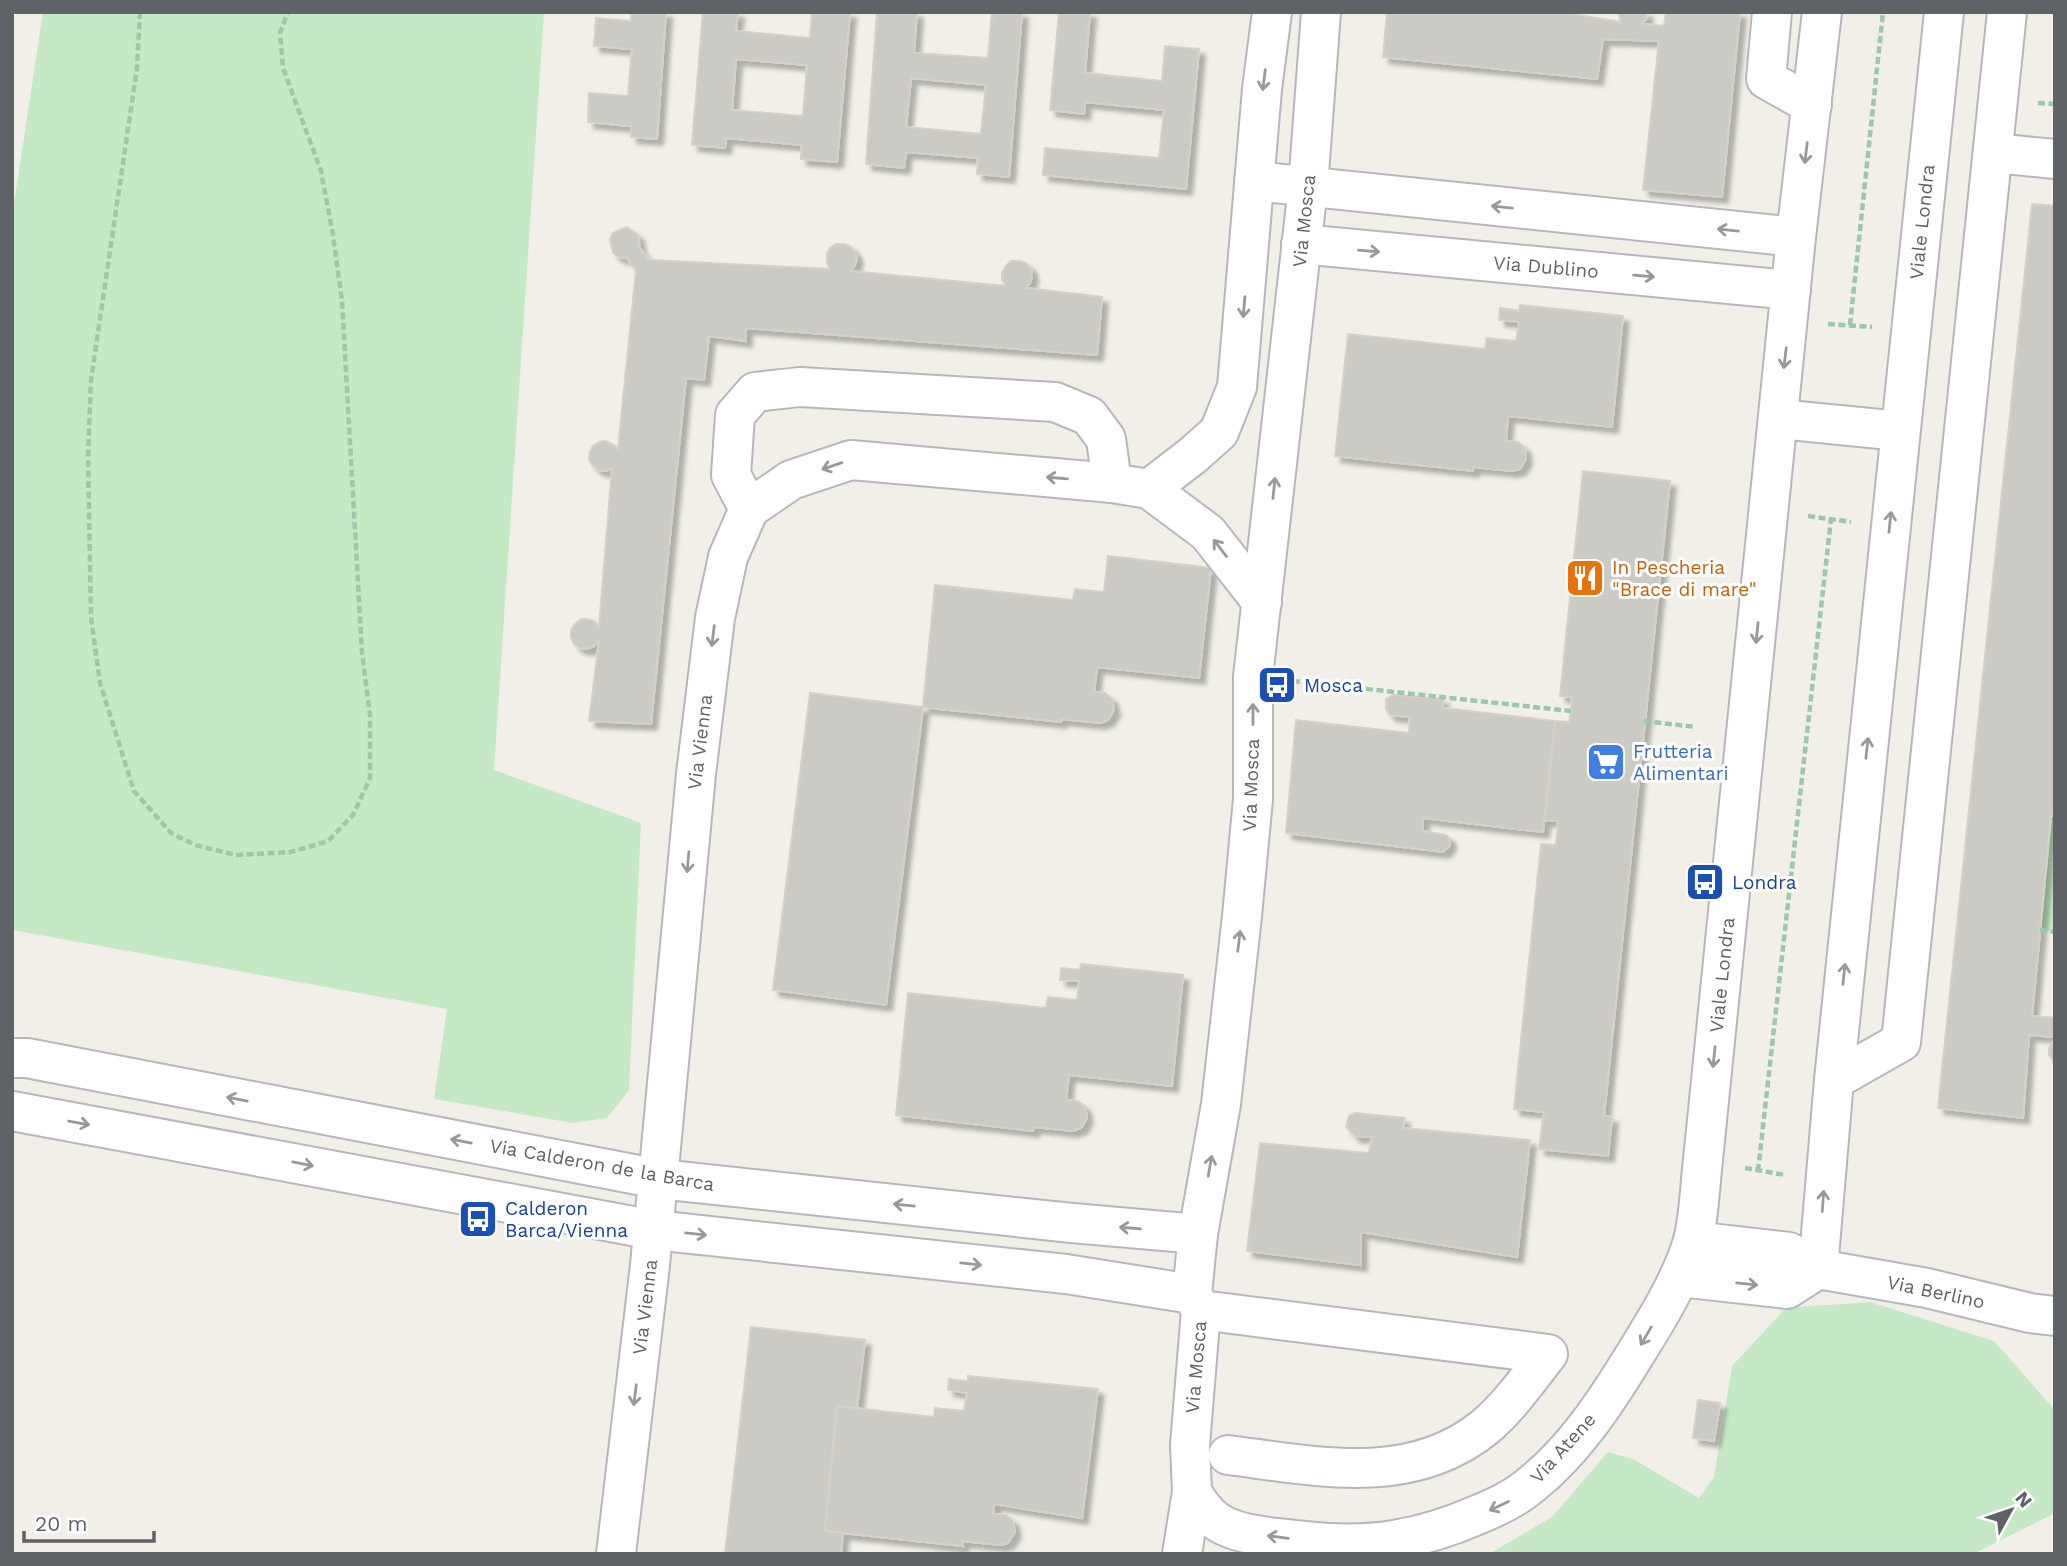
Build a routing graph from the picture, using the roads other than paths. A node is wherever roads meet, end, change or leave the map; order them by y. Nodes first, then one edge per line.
1 (1272, 12) edge
2 (1321, 12) edge
3 (1772, 12) edge
4 (1822, 12) edge
5 (1944, 12) edge
6 (2007, 12) edge
7 (1812, 105) junction
8 (1993, 153) junction
9 (2055, 159) edge
10 (1254, 181) junction
11 (1308, 187) junction
12 (1796, 237) junction
13 (1301, 244) junction
14 (1790, 305) junction
15 (1777, 419) junction
16 (1900, 431) junction
17 (1112, 483) junction
18 (1149, 489) junction
19 (748, 509) junction
20 (1262, 603) junction
21 (12, 1058) edge
22 (1834, 1080) junction
23 (12, 1111) edge
24 (659, 1179) junction
25 (654, 1230) junction
26 (1198, 1234) junction
27 (1693, 1241) junction
28 (1818, 1269) junction
29 (1679, 1277) junction
30 (1197, 1302) junction
31 (2046, 1320) edge
32 (1228, 1455) dead end
33 (1192, 1492) junction
34 (616, 1554) edge
35 (1182, 1554) edge

1 -> 10 street
2 - 11 street, Via Mosca
3 - 7 street
4 - 7 street, Viale Londra
5 - 16 street, Viale Londra
6 - 8 street
7 -> 12 street, Viale Londra
8 - 9 street
8 - 22 street
10 - 11 street
10 -> 18 street
12 -> 11 street
11 - 13 street, Via Mosca
12 - 14 street, Viale Londra
13 -> 14 street, Via Dublino
20 -> 13 street, Via Mosca
14 -> 15 street, Viale Londra
15 - 16 street
15 -> 27 street, Viale Londra
22 -> 16 street, Viale Londra
17 - 18 street
17 -> 19 street
17 - 19 street
20 -> 18 street
19 -> 24 street, Via Vienna
26 -> 20 street, Via Mosca
24 -> 21 street, Via Calderon de la Barca
28 -> 22 street, Viale Londra
23 -> 25 street
24 - 25 street, Via Vienna
26 -> 24 street, Via Calderon de la Barca
25 -> 30 street
25 -> 34 street, Via Vienna
26 - 30 street, Via Mosca
27 - 28 street, Via Berlino
27 - 29 street, Viale Londra
29 -> 28 street
28 - 31 street, Via Berlino
29 -> 33 street, Via Atene
30 - 32 street
30 - 33 street, Via Mosca
33 - 35 street, Via Mosca

